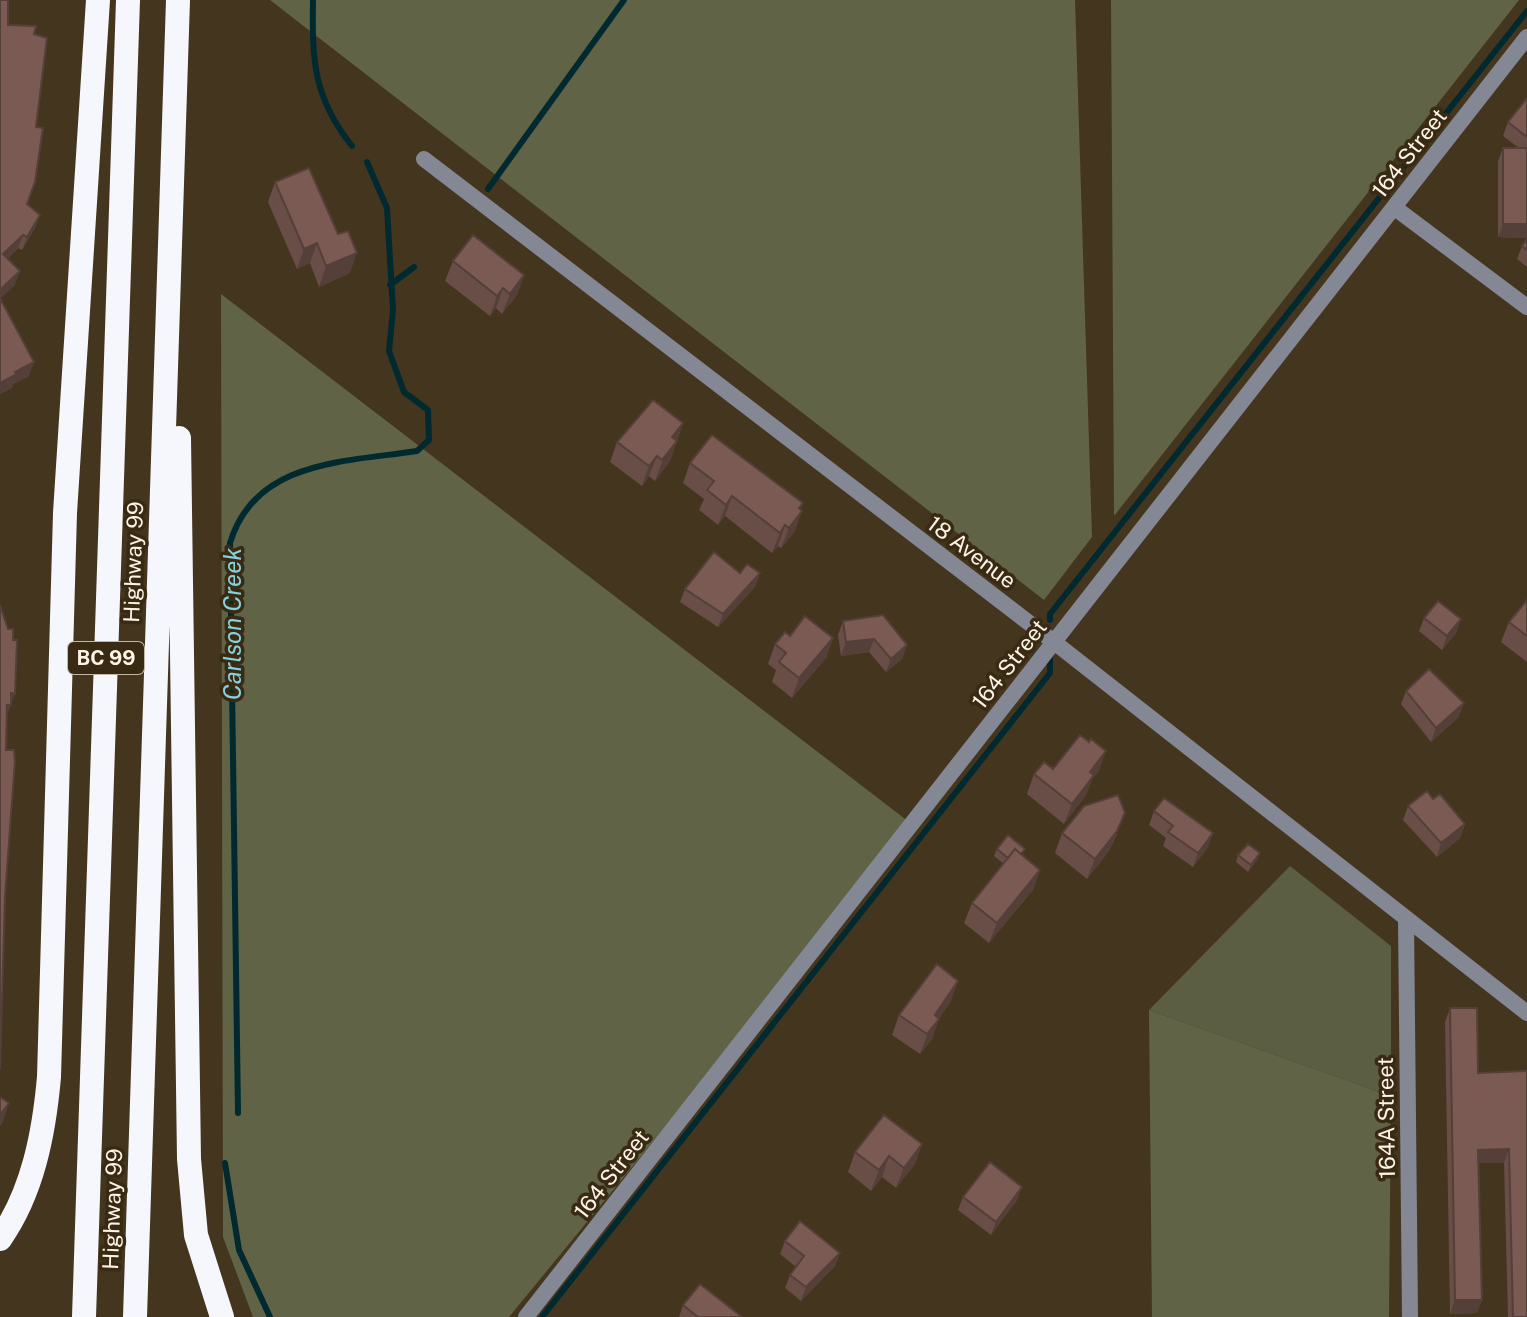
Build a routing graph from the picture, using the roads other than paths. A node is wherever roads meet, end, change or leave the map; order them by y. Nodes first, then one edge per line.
1 (98, 0) edge
2 (128, 0) edge
3 (178, 0) edge
4 (1527, 37) edge
5 (174, 136) junction
6 (424, 159) dead end
7 (1395, 208) junction
8 (1527, 307) edge
9 (1054, 642) junction
10 (1406, 920) junction
11 (1527, 1013) edge
12 (0, 1239) edge
13 (84, 1317) edge
14 (135, 1317) edge
15 (222, 1317) edge
16 (526, 1317) edge
17 (1410, 1317) edge

1 - 12 highway
2 - 13 highway, Highway 99 / BC 99
3 - 5 highway, Highway 99 / BC 99
4 - 7 street, 164 Street
5 - 14 highway, Highway 99 / BC 99
5 - 15 highway
6 - 9 street, 18 Avenue
7 - 8 street
7 - 9 street, 164 Street
9 - 10 street, 18 Avenue
9 - 16 street, 164 Street
10 - 11 street, 18 Avenue
10 - 17 street, 164A Street

